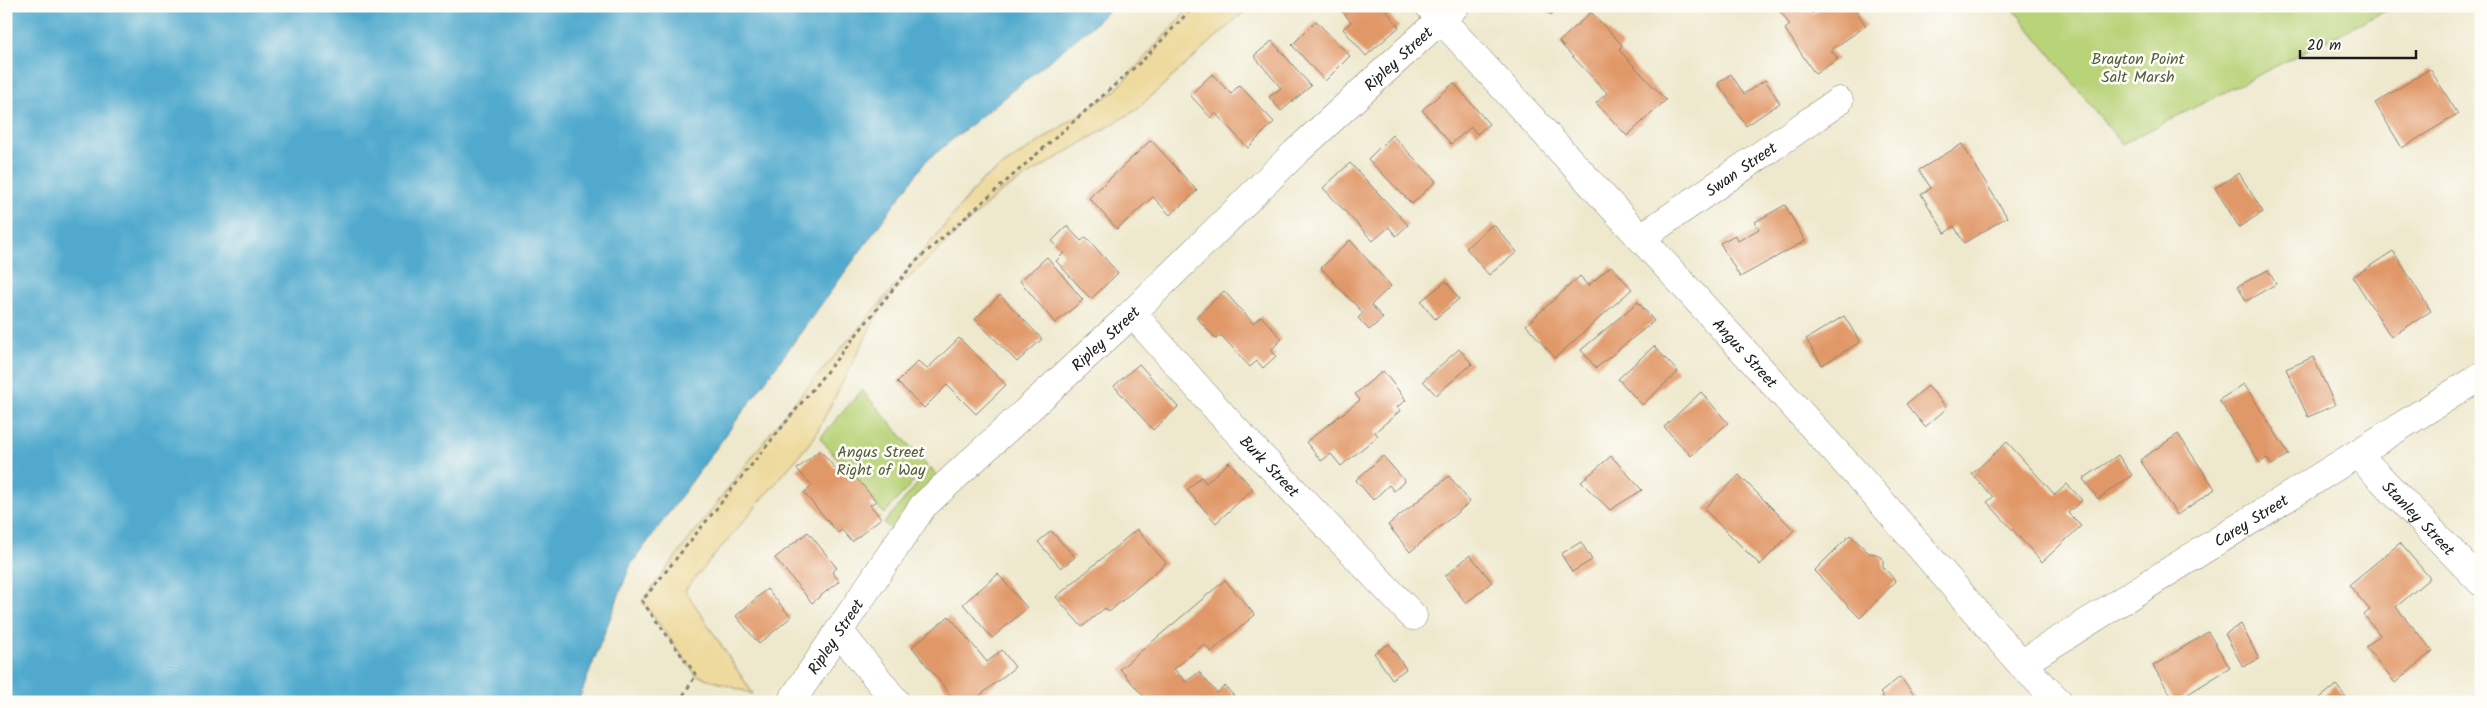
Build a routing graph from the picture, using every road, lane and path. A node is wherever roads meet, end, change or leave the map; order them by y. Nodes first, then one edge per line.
1 (1194, 6) edge
2 (1442, 11) edge
3 (1839, 101) dead end
4 (1642, 237) junction
5 (1132, 313) junction
6 (2481, 376) edge
7 (2357, 454) junction
8 (2481, 582) edge
9 (1413, 616) dead end
10 (839, 630) junction
11 (2021, 664) junction
12 (678, 702) edge
13 (791, 702) edge
14 (896, 702) edge
15 (2059, 702) edge

1 - 12 path
2 - 4 street, Angus Street
2 - 5 street, Ripley Street
3 - 4 street, Swan Street
4 - 11 street, Angus Street
5 - 9 street, Burk Street
5 - 10 street, Ripley Street
6 - 7 street, Carey Street
7 - 8 street, Stanley Street
7 - 11 street, Carey Street
10 - 13 street, Ripley Street
10 - 14 street
11 - 15 street, Angus Street

